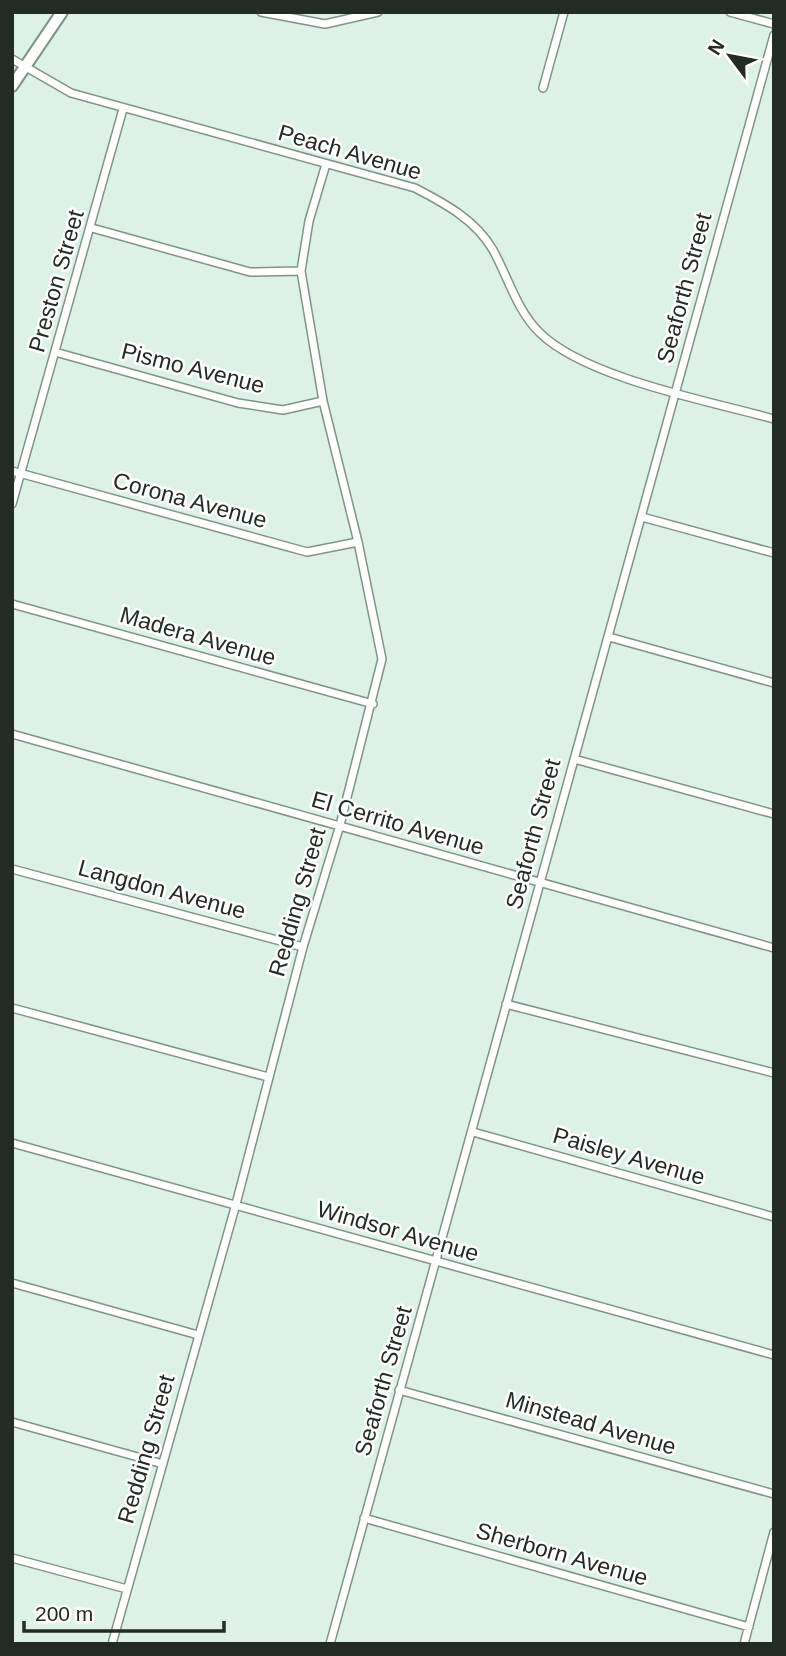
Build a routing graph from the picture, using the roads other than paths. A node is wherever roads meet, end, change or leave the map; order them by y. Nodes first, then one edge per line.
1 (62, 12) edge
2 (261, 12) edge
3 (378, 12) edge
4 (564, 12) edge
5 (730, 12) edge
6 (774, 24) edge
7 (774, 35) edge
8 (12, 59) edge
9 (24, 68) junction
10 (12, 86) edge
11 (543, 88) dead end
12 (123, 109) junction
13 (326, 164) junction
14 (92, 228) junction
15 (301, 271) junction
16 (55, 352) junction
17 (676, 392) junction
18 (323, 401) junction
19 (774, 419) edge
20 (16, 472) edge
21 (12, 504) edge
22 (642, 517) junction
23 (358, 542) junction
24 (774, 552) edge
25 (12, 604) edge
26 (609, 636) junction
27 (774, 683) edge
28 (373, 704) junction
29 (12, 734) edge
30 (574, 759) junction
31 (774, 814) edge
32 (340, 825) junction
33 (12, 869) edge
34 (539, 884) junction
35 (303, 947) junction
36 (774, 948) edge
37 (506, 1004) junction
38 (12, 1008) edge
39 (774, 1073) edge
40 (268, 1077) junction
41 (473, 1132) junction
42 (12, 1143) edge
43 (236, 1204) junction
44 (774, 1217) edge
45 (437, 1262) junction
46 (12, 1283) edge
47 (198, 1335) junction
48 (774, 1355) edge
49 (399, 1390) junction
50 (12, 1422) edge
51 (163, 1464) junction
52 (774, 1494) edge
53 (364, 1518) junction
54 (774, 1532) edge
55 (12, 1558) edge
56 (127, 1589) junction
57 (749, 1627) junction
58 (112, 1644) edge
59 (330, 1644) edge
60 (744, 1644) edge

1 - 9 street
2 - 3 street
4 - 11 street
5 - 6 street
7 - 17 street, Seaforth Street
8 - 9 street, Peach Avenue
9 - 10 street
9 - 12 street, Peach Avenue
12 - 13 street, Peach Avenue
12 - 14 street, Preston Street
13 - 15 street, Redding Street
13 - 17 street, Peach Avenue
14 - 15 street
14 - 16 street, Preston Street
15 - 18 street, Redding Street
16 - 18 street, Pismo Avenue
16 - 20 street, Preston Street
17 - 19 street, Peach Avenue
17 - 22 street, Seaforth Street
18 - 23 street, Redding Street
20 - 21 street, Preston Street
20 - 23 street, Corona Avenue
22 - 24 street
22 - 26 street, Seaforth Street
23 - 28 street, Redding Street
25 - 28 street, Madera Avenue
26 - 27 street
26 - 30 street, Seaforth Street
28 - 32 street, Redding Street
29 - 32 street, El Cerrito Avenue
30 - 31 street
30 - 34 street, Seaforth Street
32 - 34 street, El Cerrito Avenue
32 - 35 street, Redding Street
33 - 35 street, Langdon Avenue
34 - 36 street, El Cerrito Avenue
34 - 37 street, Seaforth Street
35 - 40 street, Redding Street
37 - 39 street
37 - 41 street, Seaforth Street
38 - 40 street
40 - 43 street, Redding Street
41 - 44 street, Paisley Avenue
41 - 45 street, Seaforth Street
42 - 43 street, Windsor Avenue
43 - 45 street, Windsor Avenue
43 - 47 street, Redding Street
45 - 48 street, Windsor Avenue
45 - 49 street, Seaforth Street
46 - 47 street
47 - 51 street, Redding Street
49 - 52 street, Minstead Avenue
49 - 53 street, Seaforth Street
50 - 51 street
51 - 56 street, Redding Street
53 - 57 street, Sherborn Avenue
53 - 59 street, Seaforth Street
54 - 57 street
55 - 56 street
56 - 58 street, Redding Street
57 - 60 street

